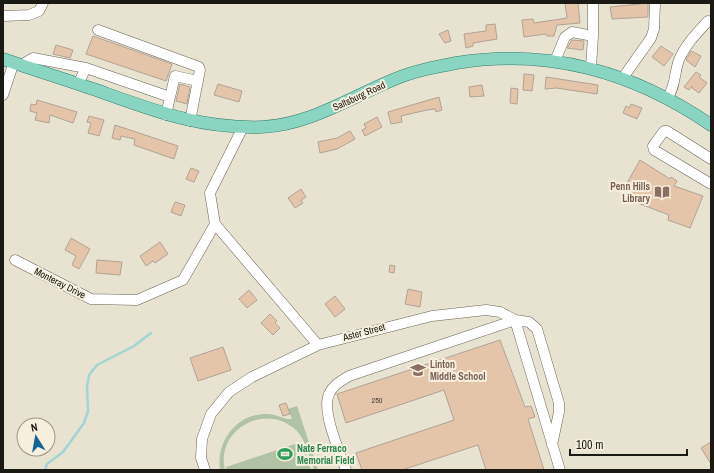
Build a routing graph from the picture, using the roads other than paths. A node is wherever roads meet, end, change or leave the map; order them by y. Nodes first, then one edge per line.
1 (593, 3) edge
2 (655, 3) edge
3 (41, 7) edge
4 (3, 16) edge
5 (708, 21) dead end
6 (98, 30) dead end
7 (593, 36) junction
8 (555, 61) junction
9 (13, 62) edge
10 (86, 68) junction
11 (591, 68) junction
12 (622, 79) junction
13 (198, 80) junction
14 (78, 84) junction
15 (3, 95) edge
16 (170, 97) junction
17 (667, 99) junction
18 (166, 115) junction
19 (190, 121) junction
20 (711, 125) edge
21 (243, 127) junction
22 (711, 159) edge
23 (711, 184) edge
24 (215, 224) junction
25 (15, 260) dead end
26 (515, 320) junction
27 (318, 344) junction
28 (552, 445) junction
29 (205, 470) edge
30 (346, 470) edge
31 (560, 470) edge

1 - 7 street
2 - 12 street
3 - 4 street
5 - 17 street
6 - 13 street
7 - 8 street
7 - 11 street
8 - 11 main road, Saltsburg Road
8 - 21 main road, Saltsburg Road
9 - 10 street
9 - 14 main road, Saltsburg Road
9 - 15 street
10 - 14 street
10 - 16 street
11 - 12 main road, Saltsburg Road
12 - 17 main road, Saltsburg Road
13 - 16 street
13 - 19 street
14 - 18 main road, Saltsburg Road
16 - 18 street
17 - 20 main road, Saltsburg Road
18 - 19 main road, Saltsburg Road
19 - 21 main road, Saltsburg Road
21 - 24 street
22 - 23 street
24 - 25 street, Monteray Drive
24 - 27 street
26 - 27 street, Aster Street
26 - 28 street
26 - 28 street, Aster Street
26 - 30 street
27 - 29 street, Aster Street
28 - 31 street

